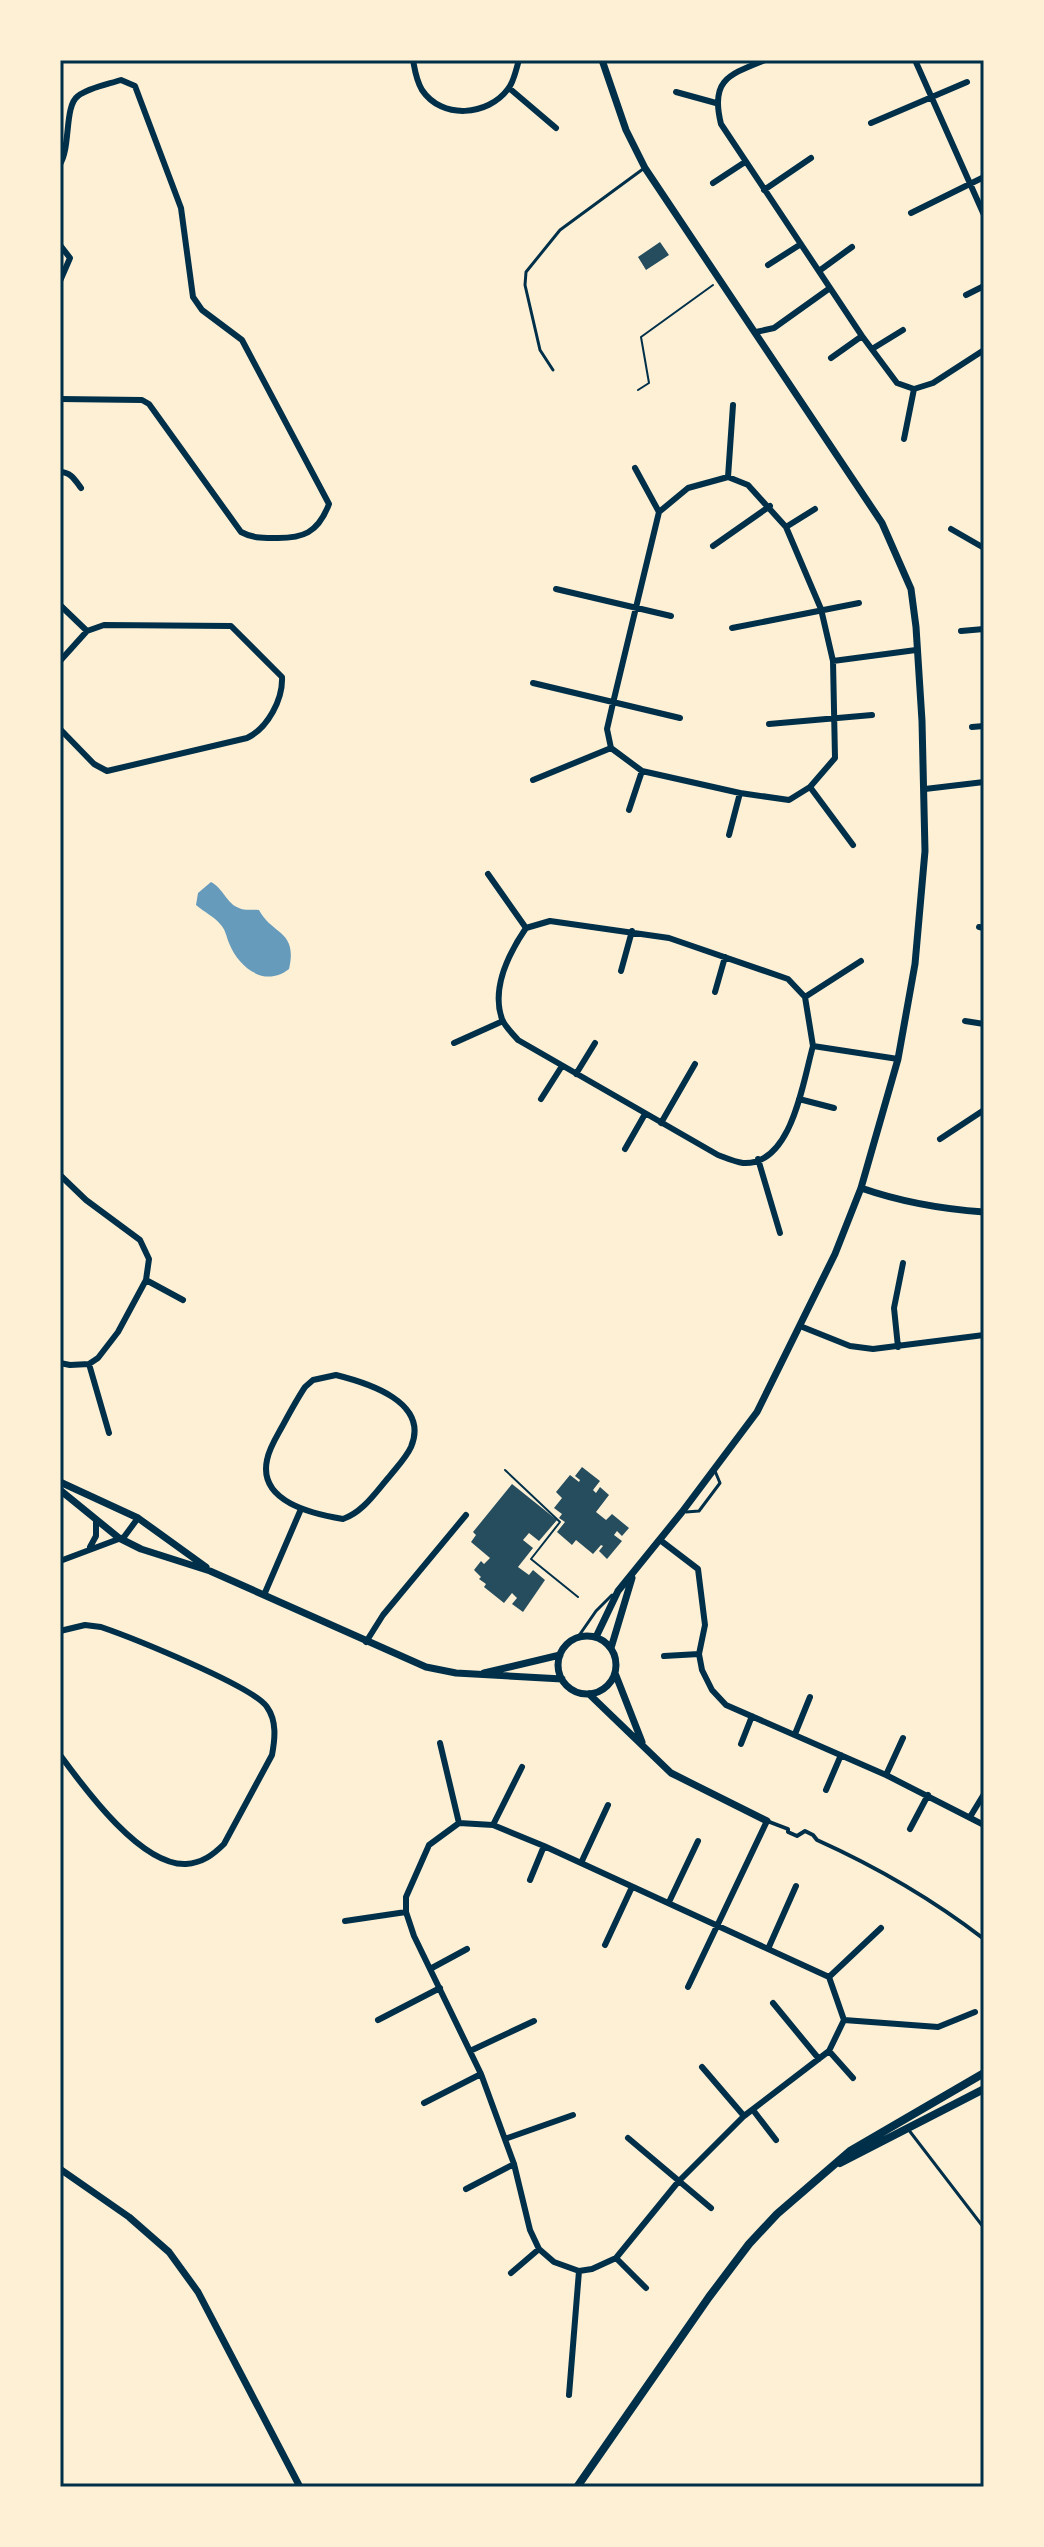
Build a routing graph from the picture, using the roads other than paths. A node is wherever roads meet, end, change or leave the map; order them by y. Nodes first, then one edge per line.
1 (413, 60) edge
2 (519, 60) edge
3 (602, 60) edge
4 (765, 60) edge
5 (915, 60) edge
6 (967, 82) dead end
7 (509, 88) junction
8 (676, 92) dead end
9 (931, 96) junction
10 (716, 103) junction
11 (871, 123) dead end
12 (556, 128) dead end
13 (811, 158) dead end
14 (745, 162) junction
15 (60, 164) edge
16 (645, 168) junction
17 (984, 177) edge
18 (713, 183) dead end
19 (970, 184) junction
20 (764, 190) junction
21 (911, 213) dead end
22 (984, 215) edge
23 (801, 244) junction
24 (60, 245) edge
25 (852, 247) dead end
26 (768, 265) dead end
27 (819, 271) junction
28 (60, 281) edge
29 (984, 286) edge
30 (830, 288) junction
31 (966, 295) dead end
32 (903, 330) dead end
33 (756, 332) junction
34 (862, 336) junction
35 (872, 349) junction
36 (984, 350) edge
37 (831, 358) dead end
38 (553, 370) dead end
39 (914, 389) junction
40 (60, 399) edge
41 (733, 405) dead end
42 (904, 439) dead end
43 (635, 468) dead end
44 (60, 472) edge
45 (728, 477) junction
46 (81, 488) dead end
47 (770, 506) junction
48 (815, 509) dead end
49 (659, 512) junction
50 (786, 527) junction
51 (951, 529) dead end
52 (713, 546) dead end
53 (984, 548) edge
54 (556, 589) dead end
55 (859, 603) dead end
56 (60, 605) edge
57 (638, 607) junction
58 (821, 609) junction
59 (671, 616) dead end
60 (732, 628) dead end
61 (984, 629) edge
62 (87, 631) junction
63 (961, 631) dead end
64 (916, 650) junction
65 (60, 661) edge
66 (833, 661) junction
67 (533, 683) dead end
68 (613, 703) junction
69 (872, 715) dead end
70 (834, 717) junction
71 (680, 718) dead end
72 (769, 724) dead end
73 (984, 726) edge
74 (972, 727) dead end
75 (60, 729) edge
76 (611, 748) junction
77 (642, 771) junction
78 (533, 780) dead end
79 (984, 782) edge
80 (810, 787) junction
81 (925, 789) junction
82 (740, 793) junction
83 (629, 810) dead end
84 (729, 835) dead end
85 (853, 845) dead end
86 (488, 874) dead end
87 (526, 928) junction
88 (632, 931) junction
89 (725, 957) junction
90 (861, 961) dead end
91 (621, 971) dead end
92 (715, 992) dead end
93 (805, 997) junction
94 (503, 1021) junction
95 (965, 1021) dead end
96 (984, 1024) edge
97 (454, 1043) dead end
98 (595, 1043) dead end
99 (813, 1046) junction
100 (898, 1059) junction
101 (695, 1064) dead end
102 (562, 1066) junction
103 (576, 1074) junction
104 (541, 1099) dead end
105 (799, 1099) junction
106 (834, 1108) dead end
107 (984, 1110) edge
108 (645, 1114) junction
109 (661, 1123) junction
110 (940, 1139) dead end
111 (625, 1149) dead end
112 (758, 1159) junction
113 (60, 1175) edge
114 (861, 1188) junction
115 (984, 1212) edge
116 (780, 1233) dead end
117 (903, 1263) dead end
118 (146, 1280) junction
119 (183, 1300) dead end
120 (800, 1326) junction
121 (984, 1335) edge
122 (898, 1347) junction
123 (60, 1363) edge
124 (89, 1364) junction
125 (109, 1433) dead end
126 (715, 1469) junction
127 (60, 1482) edge
128 (60, 1490) edge
129 (301, 1509) junction
130 (682, 1512) junction
131 (466, 1515) dead end
132 (138, 1518) junction
133 (96, 1521) junction
134 (119, 1538) junction
135 (660, 1540) junction
136 (89, 1548) junction
137 (60, 1561) edge
138 (210, 1571) junction
139 (633, 1574) junction
140 (618, 1591) junction
141 (264, 1595) junction
142 (60, 1631) edge
143 (578, 1637) junction
144 (596, 1637) junction
145 (366, 1642) junction
146 (611, 1648) junction
147 (699, 1654) junction
148 (560, 1655) junction
149 (664, 1656) dead end
150 (615, 1673) junction
151 (474, 1674) junction
152 (562, 1679) junction
153 (589, 1694) junction
154 (810, 1697) dead end
155 (752, 1716) junction
156 (795, 1734) junction
157 (903, 1738) dead end
158 (440, 1743) dead end
159 (643, 1744) junction
160 (741, 1744) dead end
161 (60, 1755) edge
162 (841, 1755) junction
163 (522, 1767) dead end
164 (886, 1775) junction
165 (826, 1790) dead end
166 (984, 1794) edge
167 (928, 1795) junction
168 (608, 1805) dead end
169 (970, 1817) junction
170 (767, 1821) junction
171 (459, 1823) junction
172 (493, 1825) junction
173 (984, 1825) edge
174 (910, 1829) dead end
175 (698, 1841) dead end
176 (544, 1846) junction
177 (581, 1863) junction
178 (530, 1880) dead end
179 (796, 1886) dead end
180 (632, 1887) junction
181 (669, 1902) junction
182 (406, 1912) junction
183 (345, 1921) dead end
184 (718, 1924) junction
185 (881, 1928) dead end
186 (984, 1939) edge
187 (605, 1945) dead end
188 (467, 1949) dead end
189 (768, 1949) junction
190 (430, 1969) junction
191 (829, 1977) junction
192 (688, 1987) dead end
193 (440, 1988) junction
194 (773, 2003) dead end
195 (975, 2012) dead end
196 (378, 2020) dead end
197 (844, 2020) junction
198 (534, 2021) dead end
199 (470, 2051) junction
200 (829, 2051) junction
201 (819, 2059) junction
202 (702, 2067) dead end
203 (984, 2073) edge
204 (481, 2074) junction
205 (853, 2078) dead end
206 (984, 2089) edge
207 (424, 2103) dead end
208 (753, 2110) junction
209 (573, 2115) dead end
210 (744, 2116) junction
211 (902, 2120) junction
212 (907, 2129) junction
213 (628, 2138) dead end
214 (505, 2139) junction
215 (776, 2140) dead end
216 (514, 2164) junction
217 (832, 2166) junction
218 (60, 2169) edge
219 (678, 2182) junction
220 (466, 2189) dead end
221 (711, 2208) dead end
222 (984, 2228) edge
223 (539, 2249) junction
224 (616, 2258) junction
225 (579, 2271) junction
226 (511, 2273) dead end
227 (646, 2288) dead end
228 (569, 2395) dead end
229 (300, 2487) edge
230 (577, 2487) edge

1 - 7 street
2 - 7 street
3 - 16 street
4 - 10 street
5 - 9 street
6 - 9 street
7 - 12 street
8 - 10 street
9 - 11 street
9 - 19 street
10 - 14 street
13 - 20 street
14 - 18 street
14 - 20 street
15 - 40 street
16 - 33 street
16 - 38 lane
17 - 19 street
19 - 21 street
19 - 22 street
20 - 23 street
23 - 26 street
23 - 27 street
24 - 28 street
25 - 27 street
27 - 30 street
29 - 31 street
30 - 33 street
30 - 34 street
32 - 35 street
33 - 64 street
34 - 35 street
34 - 37 street
35 - 39 street
36 - 39 street
39 - 42 street
41 - 45 street
43 - 49 street
44 - 46 street
45 - 47 street
45 - 49 street
47 - 50 street
47 - 52 street
48 - 50 street
49 - 57 street
50 - 58 street
51 - 53 street
54 - 57 street
55 - 58 street
56 - 62 street
57 - 59 street
57 - 68 street
58 - 60 street
58 - 66 street
61 - 63 street
62 - 65 street
62 - 75 street
64 - 66 street
64 - 81 street
66 - 70 street
67 - 68 street
68 - 71 street
68 - 76 street
69 - 70 street
70 - 72 street
70 - 80 street
73 - 74 street
76 - 77 street
76 - 78 street
77 - 82 street
77 - 83 street
79 - 81 street
80 - 82 street
80 - 85 street
81 - 100 street
82 - 84 street
86 - 87 street
87 - 88 street
87 - 94 street
88 - 89 street
88 - 91 street
89 - 92 street
89 - 93 street
90 - 93 street
93 - 99 street
94 - 97 street
94 - 102 street
95 - 96 street
98 - 103 street
99 - 100 street
99 - 105 street
100 - 114 street
101 - 109 street
102 - 103 street
102 - 104 street
103 - 108 street
105 - 106 street
105 - 112 street
107 - 110 street
108 - 109 street
108 - 111 street
109 - 112 street
112 - 116 street
113 - 118 street
114 - 115 street
114 - 120 street
117 - 122 street
118 - 119 street
118 - 124 street
120 - 122 street
120 - 126 street
121 - 122 street
123 - 124 street
124 - 125 street
126 - 130 street
126 - 130 lane
127 - 132 street
128 - 133 street
129 - 129 street
129 - 141 street
130 - 135 street
131 - 145 street
132 - 134 street
132 - 138 street
133 - 134 street
133 - 136 street
134 - 136 street
134 - 138 street
135 - 139 street
135 - 147 street
136 - 137 street
138 - 141 street
139 - 140 street
139 - 146 street
140 - 143 lane
140 - 144 street
141 - 145 street
142 - 161 street
143 - 144 street
143 - 148 street
144 - 146 street
145 - 151 street
146 - 150 street
147 - 149 street
147 - 155 street
148 - 151 street
148 - 152 street
150 - 153 street
150 - 159 street
151 - 152 street
152 - 153 street
153 - 159 street
154 - 156 street
155 - 156 street
155 - 160 street
156 - 162 street
157 - 164 street
158 - 171 street
159 - 170 street
162 - 164 street
162 - 165 street
163 - 172 street
164 - 167 street
166 - 169 street
167 - 169 street
167 - 174 street
168 - 177 street
169 - 173 street
170 - 184 street
170 - 186 street
171 - 172 street
171 - 182 street
172 - 176 street
175 - 181 street
176 - 177 street
176 - 178 street
177 - 180 street
179 - 189 street
180 - 181 street
180 - 187 street
181 - 184 street
182 - 183 street
182 - 190 street
184 - 189 street
184 - 192 street
185 - 191 street
188 - 190 street
189 - 191 street
190 - 193 street
191 - 197 street
193 - 196 street
193 - 199 street
194 - 201 street
195 - 197 street
197 - 200 street
198 - 199 street
199 - 204 street
200 - 201 street
200 - 205 street
201 - 208 street
202 - 210 street
203 - 211 main road
204 - 207 street
204 - 214 street
206 - 212 main road
208 - 210 street
208 - 215 street
209 - 214 street
210 - 219 street
211 - 212 main road
211 - 217 main road
212 - 217 main road
212 - 222 lane
213 - 219 street
214 - 216 street
216 - 220 street
216 - 223 street
217 - 230 main road
218 - 229 street
219 - 221 street
219 - 224 street
223 - 225 street
223 - 226 street
224 - 225 street
224 - 227 street
225 - 228 street

